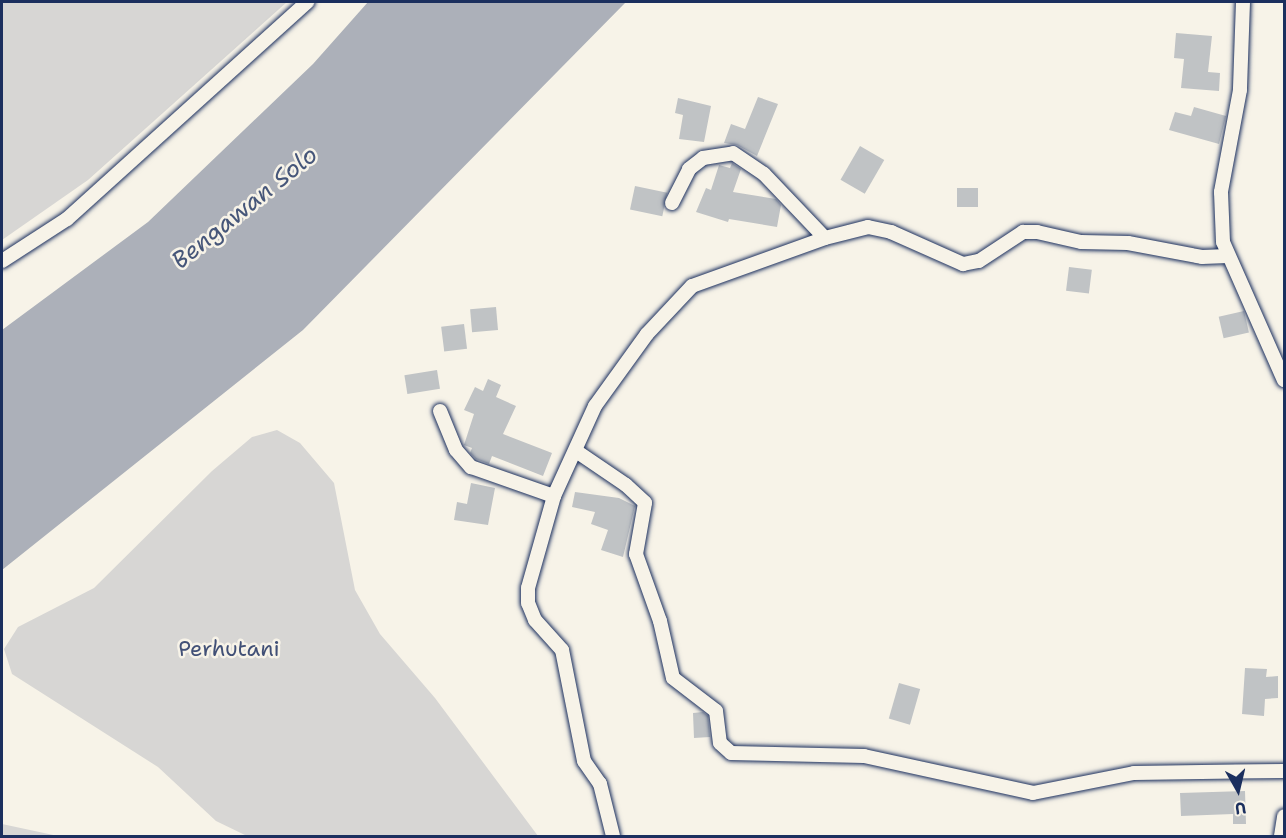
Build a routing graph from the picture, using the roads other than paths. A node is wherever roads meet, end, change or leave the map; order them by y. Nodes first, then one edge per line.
1 (307, 2) edge
2 (1243, 2) edge
3 (672, 203) dead end
4 (825, 238) junction
5 (1228, 256) junction
6 (2, 261) edge
7 (1284, 380) edge
8 (440, 411) dead end
9 (576, 451) junction
10 (554, 496) junction
11 (1284, 771) edge
12 (1284, 816) edge
13 (613, 837) edge
14 (1281, 837) edge

1 - 6 street
2 - 5 street
3 - 4 street
4 - 5 street
4 - 9 street
5 - 7 street
8 - 10 street
9 - 10 street
9 - 11 street
10 - 13 street
12 - 14 street

